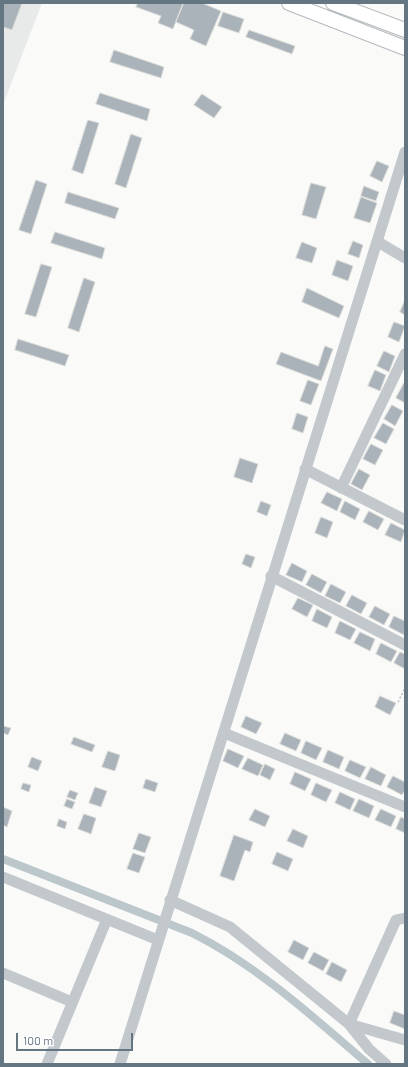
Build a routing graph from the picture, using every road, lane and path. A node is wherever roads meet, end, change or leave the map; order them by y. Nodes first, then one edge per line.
1 (289, 3) edge
2 (333, 3) edge
3 (405, 30) edge
4 (405, 48) edge
5 (405, 152) edge
6 (378, 242) junction
7 (405, 258) edge
8 (405, 354) edge
9 (305, 469) junction
10 (341, 488) junction
11 (405, 520) edge
12 (271, 576) junction
13 (405, 645) edge
14 (405, 688) edge
15 (398, 702) dead end
16 (224, 733) junction
17 (405, 807) edge
18 (3, 877) edge
19 (169, 904) junction
20 (405, 918) edge
21 (108, 919) junction
22 (160, 935) junction
23 (3, 973) edge
24 (72, 1002) junction
25 (349, 1024) junction
26 (405, 1040) edge
27 (47, 1064) edge
28 (120, 1064) edge
29 (386, 1064) edge

1 - 4 main road
2 - 3 main road
5 - 6 street
6 - 7 street
6 - 9 street
8 - 10 street
9 - 10 street
9 - 12 street
10 - 11 street
12 - 13 street
12 - 16 street
14 - 15 path
16 - 17 street
16 - 19 street
18 - 21 street
19 - 22 street
19 - 25 street
20 - 25 street
21 - 22 street
21 - 24 street
22 - 28 street
23 - 24 street
24 - 27 street
25 - 26 street
25 - 29 street

